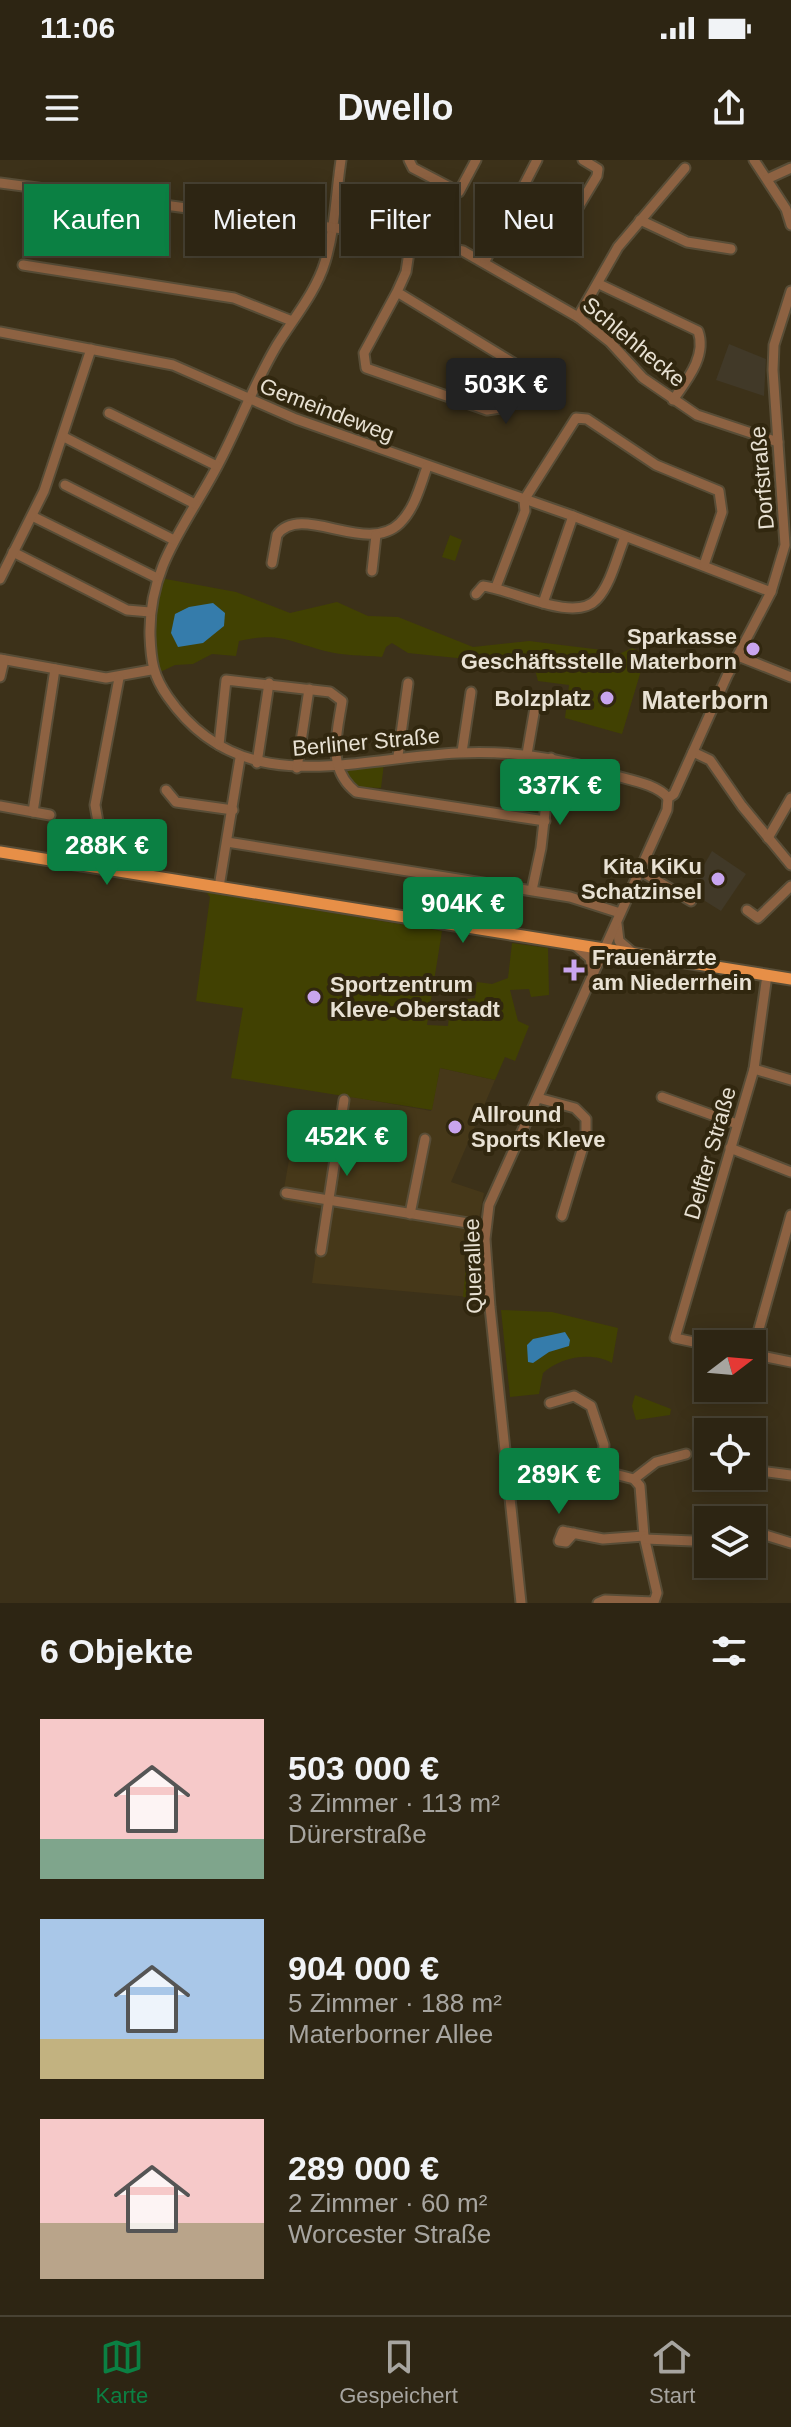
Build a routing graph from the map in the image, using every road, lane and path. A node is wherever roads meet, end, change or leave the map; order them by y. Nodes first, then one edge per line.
1 (341, 160) edge
2 (409, 160) edge
3 (476, 160) edge
4 (537, 160) edge
5 (583, 160) edge
6 (754, 160) edge
7 (685, 168) dead end
8 (791, 168) edge
9 (767, 179) junction
10 (0, 183) edge
11 (525, 184) edge
12 (582, 201) edge
13 (640, 220) junction
14 (791, 225) edge
15 (332, 227) junction
16 (341, 228) edge
17 (731, 249) dead end
18 (459, 250) edge
19 (408, 256) edge
20 (488, 256) edge
21 (485, 261) junction
22 (23, 265) dead end
23 (599, 284) junction
24 (791, 291) edge
25 (397, 292) junction
26 (578, 317) junction
27 (292, 321) junction
28 (0, 332) edge
29 (91, 349) junction
30 (248, 400) junction
31 (673, 400) junction
32 (109, 413) dead end
33 (64, 437) junction
34 (778, 442) junction
35 (217, 466) junction
36 (427, 467) junction
37 (65, 485) dead end
38 (524, 500) junction
39 (195, 504) junction
40 (32, 516) junction
41 (573, 516) junction
42 (376, 535) junction
43 (625, 537) junction
44 (174, 540) junction
45 (788, 546) edge
46 (13, 552) junction
47 (272, 563) dead end
48 (704, 565) junction
49 (372, 571) dead end
50 (155, 577) junction
51 (0, 579) edge
52 (496, 587) junction
53 (771, 592) junction
54 (476, 594) dead end
55 (543, 603) junction
56 (150, 612) junction
57 (738, 656) junction
58 (2, 660) edge
59 (55, 669) junction
60 (151, 670) junction
61 (0, 677) edge
62 (791, 677) edge
63 (119, 678) junction
64 (269, 683) junction
65 (408, 683) dead end
66 (309, 689) junction
67 (471, 692) dead end
68 (536, 702) dead end
69 (219, 745) junction
70 (462, 752) junction
71 (693, 752) junction
72 (527, 754) junction
73 (398, 756) junction
74 (240, 758) junction
75 (551, 758) junction
76 (257, 763) junction
77 (336, 764) junction
78 (297, 768) junction
79 (166, 790) dead end
80 (668, 798) junction
81 (791, 798) edge
82 (0, 806) edge
83 (233, 810) junction
84 (33, 812) junction
85 (50, 815) dead end
86 (545, 821) junction
87 (98, 822) dead end
88 (768, 838) junction
89 (227, 842) junction
90 (0, 852) edge
91 (791, 865) edge
92 (639, 870) junction
93 (791, 886) edge
94 (219, 887) junction
95 (532, 890) junction
96 (691, 901) dead end
97 (747, 910) dead end
98 (619, 917) junction
99 (576, 946) junction
100 (610, 951) junction
101 (636, 956) junction
102 (767, 975) junction
103 (593, 976) junction
104 (791, 979) edge
105 (754, 1069) junction
106 (791, 1080) edge
107 (662, 1097) dead end
108 (538, 1098) junction
109 (344, 1100) dead end
110 (737, 1124) junction
111 (425, 1139) dead end
112 (730, 1148) junction
113 (791, 1172) edge
114 (286, 1193) dead end
115 (329, 1202) junction
116 (410, 1214) junction
117 (791, 1215) edge
118 (562, 1216) dead end
119 (486, 1226) junction
120 (321, 1251) dead end
121 (759, 1330) edge
122 (694, 1342) edge
123 (766, 1357) edge
124 (791, 1362) edge
125 (550, 1403) dead end
126 (686, 1454) dead end
127 (508, 1461) junction
128 (602, 1469) junction
129 (766, 1472) edge
130 (791, 1475) edge
131 (634, 1479) junction
132 (574, 1533) dead end
133 (766, 1535) edge
134 (644, 1537) junction
135 (693, 1541) dead end
136 (791, 1543) edge
137 (613, 1602) edge
138 (521, 1603) edge
139 (598, 1603) edge
140 (656, 1603) edge

1 - 15 street
2 - 3 street
4 - 11 street
5 - 12 street
6 - 9 street
7 - 13 street
8 - 9 street
9 - 14 street
10 - 15 street, Schlehhecke
13 - 17 street
13 - 23 street
15 - 16 street, Schlehhecke
15 - 27 street
18 - 21 street, Schlehhecke
19 - 25 street
20 - 21 street
21 - 26 street, Schlehhecke
22 - 27 street
23 - 26 street
23 - 31 street
24 - 34 street, Dorfstraße
25 - 25 street
26 - 31 street, Schlehhecke
27 - 30 street
28 - 29 street, Gemeindeweg
29 - 30 street, Gemeindeweg
29 - 33 street
30 - 35 street
30 - 36 street, Gemeindeweg
31 - 34 street, Schlehhecke
32 - 35 street
33 - 39 street
33 - 40 street
34 - 45 street, Dorfstraße
35 - 39 street
36 - 38 street, Gemeindeweg
36 - 42 street
37 - 44 street
38 - 41 street, Gemeindeweg
38 - 48 street
38 - 52 street
39 - 44 street
40 - 46 street
40 - 50 street
41 - 43 street, Gemeindeweg
41 - 55 street
42 - 47 street
42 - 49 street
43 - 48 street, Gemeindeweg
43 - 55 street
44 - 50 street
45 - 53 street, Dorfstraße
46 - 51 street
46 - 56 street
48 - 53 street, Gemeindeweg
50 - 56 street
52 - 54 street
52 - 55 street
53 - 57 street, Dorfstraße
56 - 60 street
57 - 62 street
57 - 71 street, Dorfstraße
58 - 59 street
58 - 61 street
59 - 63 street
59 - 84 street
60 - 63 street
60 - 69 street, Berliner Straße
63 - 87 street
64 - 66 street
64 - 69 street
64 - 76 street
65 - 73 street
66 - 77 street
66 - 78 street
67 - 70 street
68 - 72 street
69 - 74 street, Berliner Straße
70 - 72 street, Berliner Straße
70 - 73 street, Berliner Straße
71 - 80 street, Dorfstraße
71 - 88 street
72 - 75 street, Berliner Straße
73 - 77 street, Berliner Straße
74 - 76 street, Berliner Straße
74 - 83 street
75 - 80 street, Berliner Straße
75 - 86 street
76 - 78 street, Berliner Straße
77 - 78 street, Berliner Straße
77 - 86 street
79 - 83 street
80 - 92 street, Dorfstraße
81 - 88 street
82 - 84 street
83 - 89 street
84 - 85 street
86 - 95 street
88 - 91 street
89 - 94 street
89 - 95 street
90 - 94 main road
92 - 96 street
92 - 98 street, Dorfstraße
93 - 97 street
94 - 99 main road
95 - 98 street
98 - 100 street, Dorfstraße
98 - 101 street
99 - 100 main road
99 - 103 street
100 - 101 main road
100 - 103 street, Querallee
101 - 102 main road
102 - 104 main road
102 - 105 street, Delfter Straße
103 - 108 street, Querallee
105 - 106 street
105 - 110 street, Delfter Straße
107 - 110 street
108 - 118 street
108 - 119 street, Querallee
109 - 115 street
110 - 112 street, Delfter Straße
111 - 116 street
112 - 113 street
112 - 122 street, Delfter Straße
114 - 115 street
115 - 116 street
115 - 120 street
116 - 119 street
117 - 121 street
119 - 127 street, Querallee
123 - 124 street
125 - 128 street
126 - 131 street
127 - 128 street
127 - 138 street, Querallee
128 - 131 street
129 - 130 street
131 - 134 street
132 - 134 street
133 - 136 street
134 - 135 street
134 - 140 street
137 - 139 street
137 - 140 street

